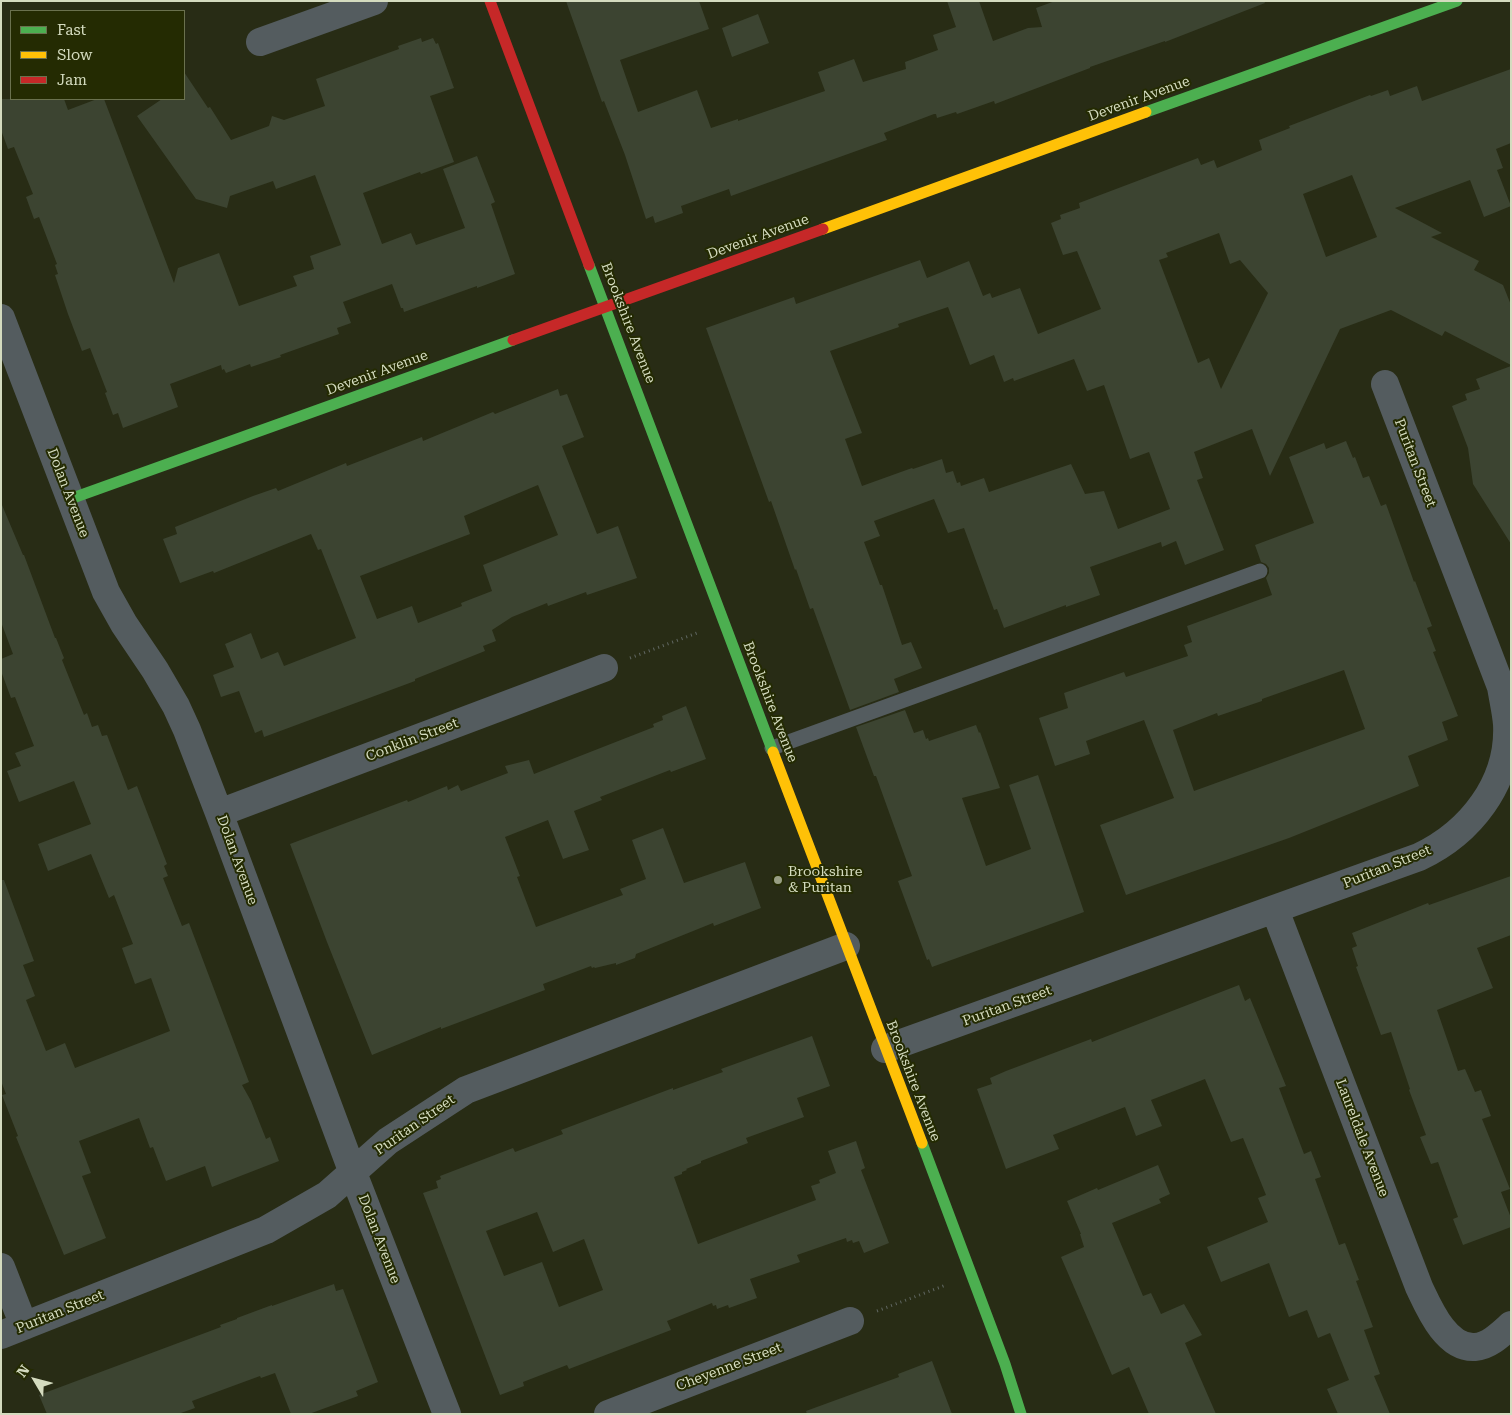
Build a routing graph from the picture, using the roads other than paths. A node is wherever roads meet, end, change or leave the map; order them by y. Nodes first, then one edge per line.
1 (374, 1) edge
2 (490, 1) edge
3 (1457, 1) edge
4 (260, 42) dead end
5 (606, 307) junction
6 (1, 318) edge
7 (1385, 384) dead end
8 (70, 499) junction
9 (1260, 571) dead end
10 (604, 668) road end
11 (772, 748) junction
12 (220, 813) junction
13 (1275, 910) junction
14 (846, 946) junction
15 (885, 1049) junction
16 (353, 1173) junction
17 (1, 1267) edge
18 (850, 1321) road end
19 (1511, 1325) edge
20 (13, 1331) edge
21 (447, 1414) edge
22 (608, 1414) edge
23 (1021, 1414) edge

1 - 4 street
2 - 5 street, Brookshire Avenue
3 - 5 street, Devenir Avenue
5 - 8 street, Devenir Avenue
5 - 11 street, Brookshire Avenue
6 - 8 street, Dolan Avenue
7 - 13 street, Puritan Street
8 - 12 street, Dolan Avenue
9 - 11 lane
10 - 12 street, Conklin Street
11 - 14 street, Brookshire Avenue
12 - 16 street, Dolan Avenue
13 - 15 street, Puritan Street
13 - 19 street, Laureldale Avenue
14 - 15 street, Brookshire Avenue
14 - 16 street, Puritan Street
15 - 23 street, Brookshire Avenue
16 - 20 street, Puritan Street
16 - 21 street, Dolan Avenue
17 - 20 street
18 - 22 street, Cheyenne Street

